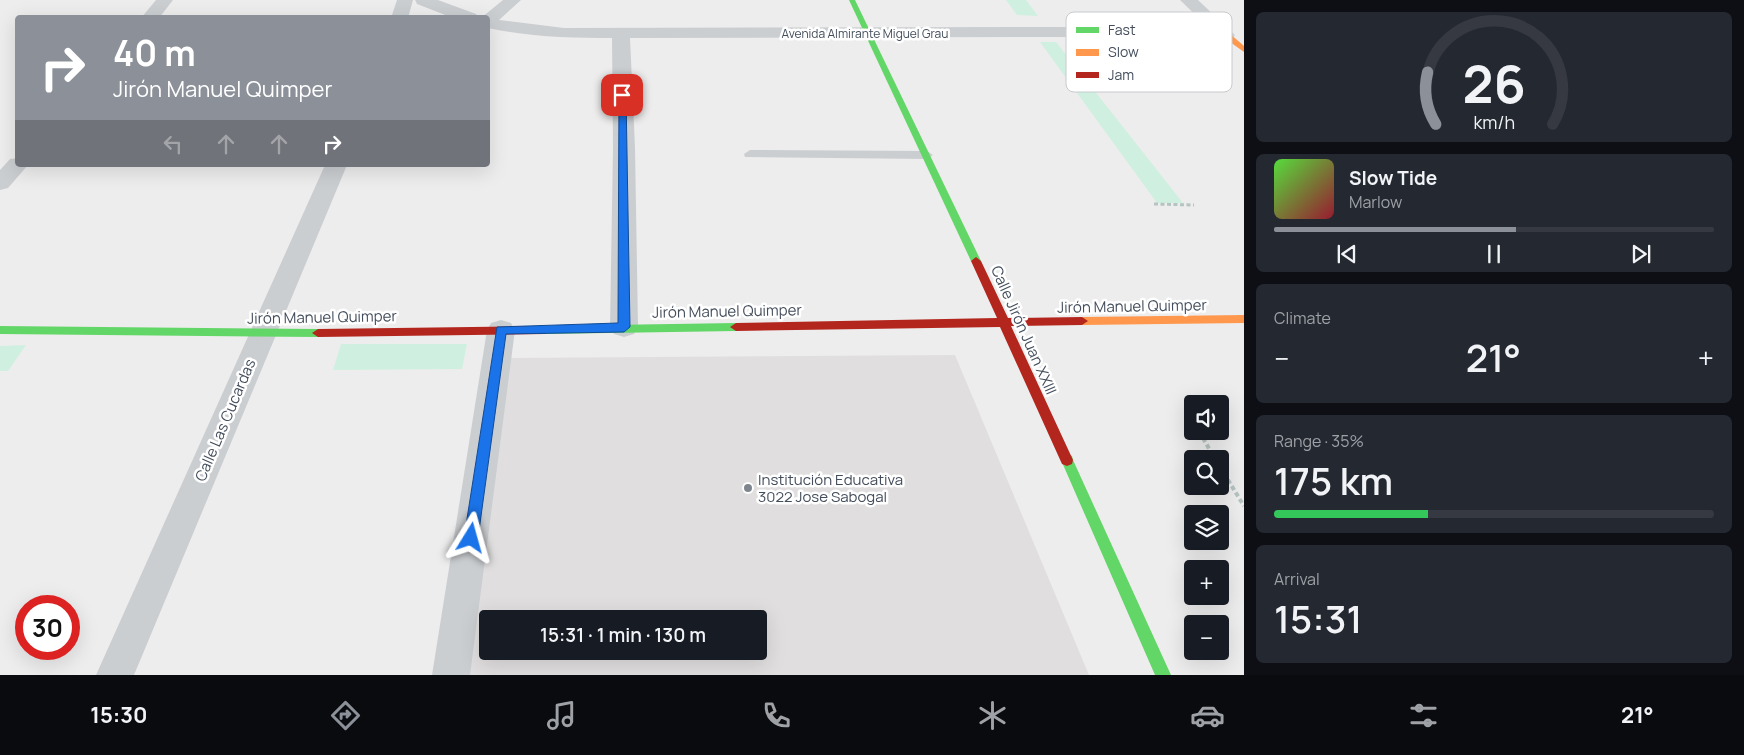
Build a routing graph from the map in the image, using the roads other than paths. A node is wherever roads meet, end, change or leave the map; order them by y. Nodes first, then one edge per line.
1 (165, 0) edge
2 (405, 0) edge
3 (423, 0) edge
4 (513, 0) edge
5 (852, 0) edge
6 (1188, 0) edge
7 (1201, 12) edge
8 (152, 15) edge
9 (400, 15) edge
10 (462, 15) edge
11 (490, 19) edge
12 (490, 21) edge
13 (621, 33) junction
14 (866, 33) junction
15 (1066, 34) edge
16 (1232, 39) edge
17 (1244, 50) edge
18 (750, 154) dead end
19 (927, 155) junction
20 (15, 167) edge
21 (335, 167) edge
22 (0, 184) edge
23 (1244, 319) edge
24 (1005, 323) junction
25 (624, 327) junction
26 (0, 330) edge
27 (501, 330) junction
28 (263, 334) junction
29 (114, 675) edge
30 (451, 675) edge
31 (1163, 675) edge

1 - 8 street
2 - 9 street
3 - 10 street
4 - 11 street
5 - 14 street, Calle Jirón Juan XXIII
6 - 7 street
12 - 13 street, Avenida Almirante Miguel Grau
13 - 14 street, Avenida Almirante Miguel Grau
13 - 25 street
14 - 15 street, Avenida Almirante Miguel Grau
14 - 19 street, Calle Jirón Juan XXIII
16 - 17 street
18 - 19 lane
19 - 24 street, Calle Jirón Juan XXIII
20 - 22 street
21 - 28 street, Calle Las Cucardas
23 - 24 street, Jirón Manuel Quimper
24 - 25 street, Jirón Manuel Quimper
24 - 31 street, Calle Jirón Juan XXIII
25 - 27 street, Jirón Manuel Quimper
26 - 28 street, Jirón Manuel Quimper
27 - 28 street, Jirón Manuel Quimper
27 - 30 street
28 - 29 street, Calle Las Cucardas

